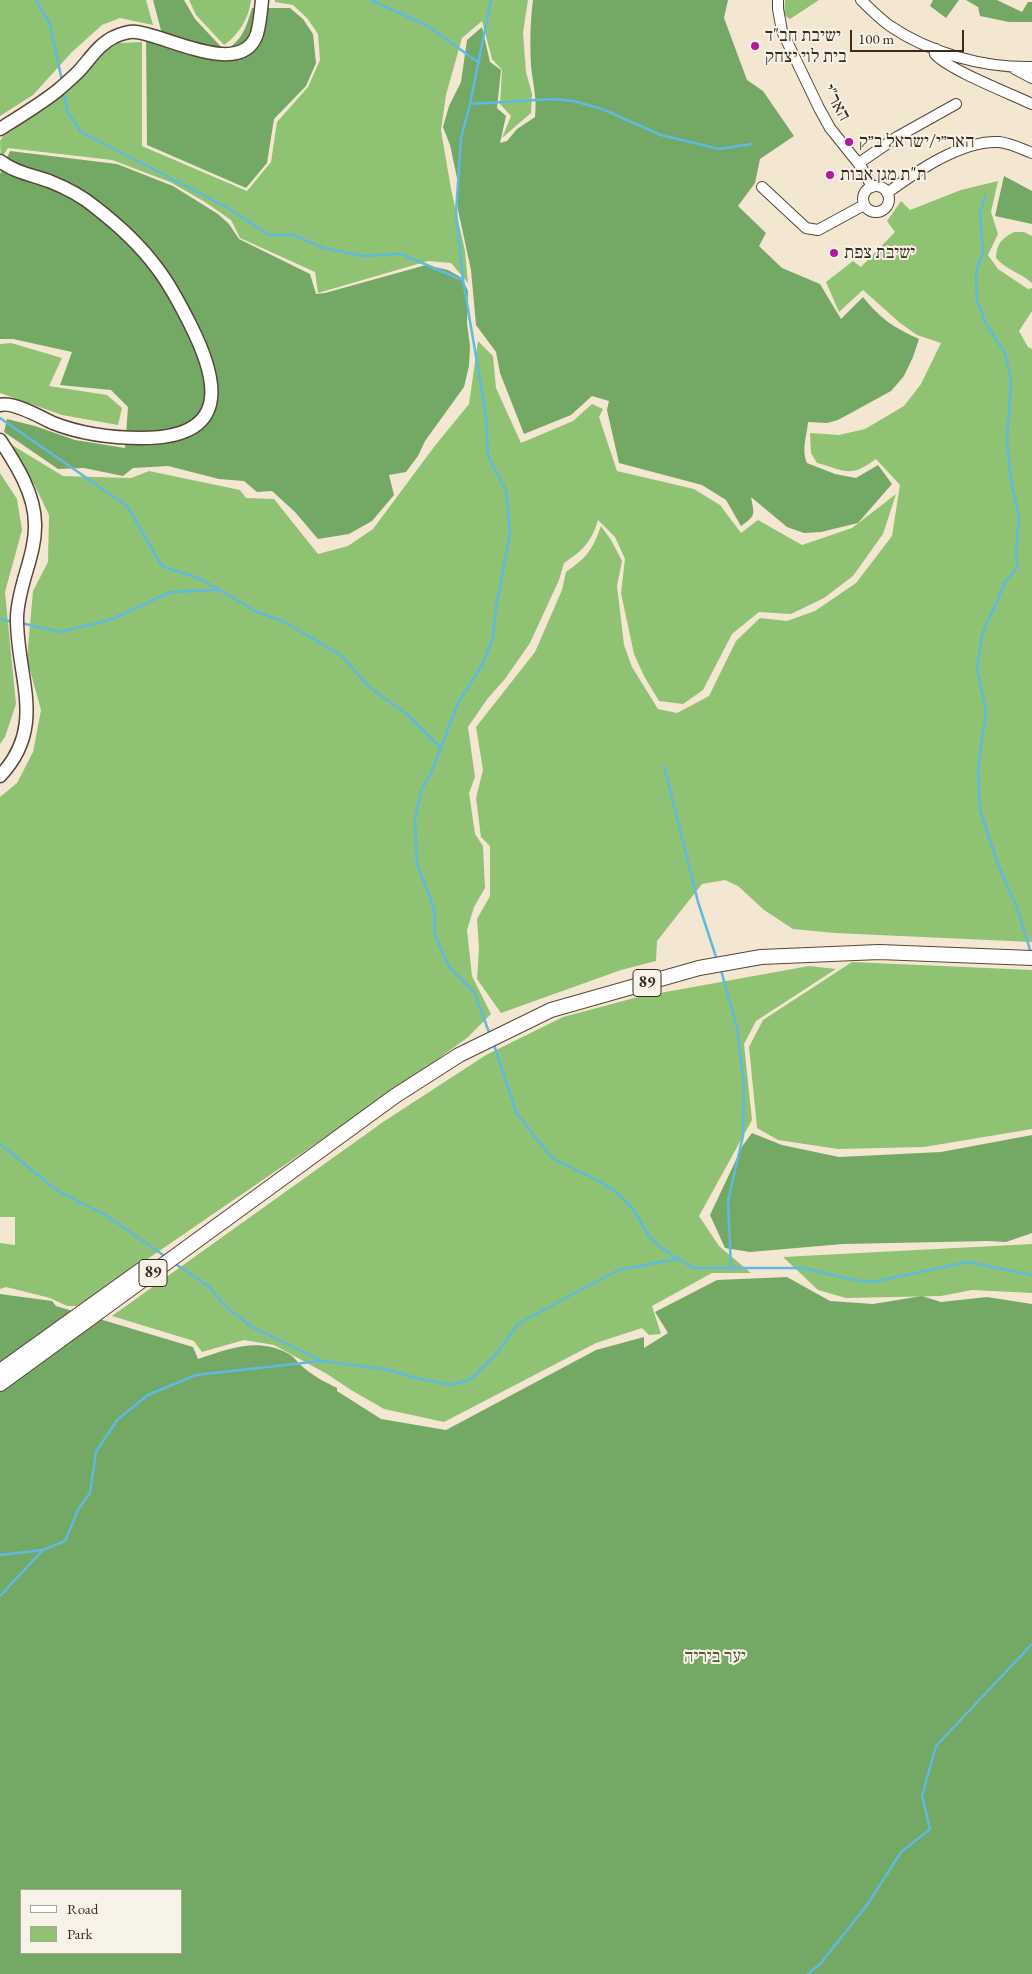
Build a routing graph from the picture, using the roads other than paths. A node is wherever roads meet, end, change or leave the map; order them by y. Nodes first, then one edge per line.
1 (262, 0) edge
2 (778, 0) edge
3 (861, 0) edge
4 (936, 49) junction
5 (1007, 65) junction
6 (1032, 67) edge
7 (1032, 78) edge
8 (956, 104) dead end
9 (1032, 104) edge
10 (0, 130) edge
11 (1032, 153) edge
12 (0, 161) edge
13 (858, 163) junction
14 (762, 187) dead end
15 (872, 187) junction
16 (887, 193) junction
17 (864, 205) junction
18 (0, 405) edge
19 (0, 440) edge
20 (0, 776) edge
21 (1032, 958) edge
22 (306, 1161) junction
23 (0, 1371) edge
24 (0, 1384) edge

1 - 10 main road
2 - 13 street, האר"י
3 - 4 street
4 - 5 street
4 - 9 street
5 - 6 street
5 - 7 street
8 - 13 street
11 - 16 street
12 - 18 main road
13 - 15 street, האר"י
14 - 17 street
15 - 16 street
15 - 17 street
16 - 17 street
19 - 20 main road
21 - 22 highway, 89
22 - 23 highway, 89
22 - 24 highway, 89

